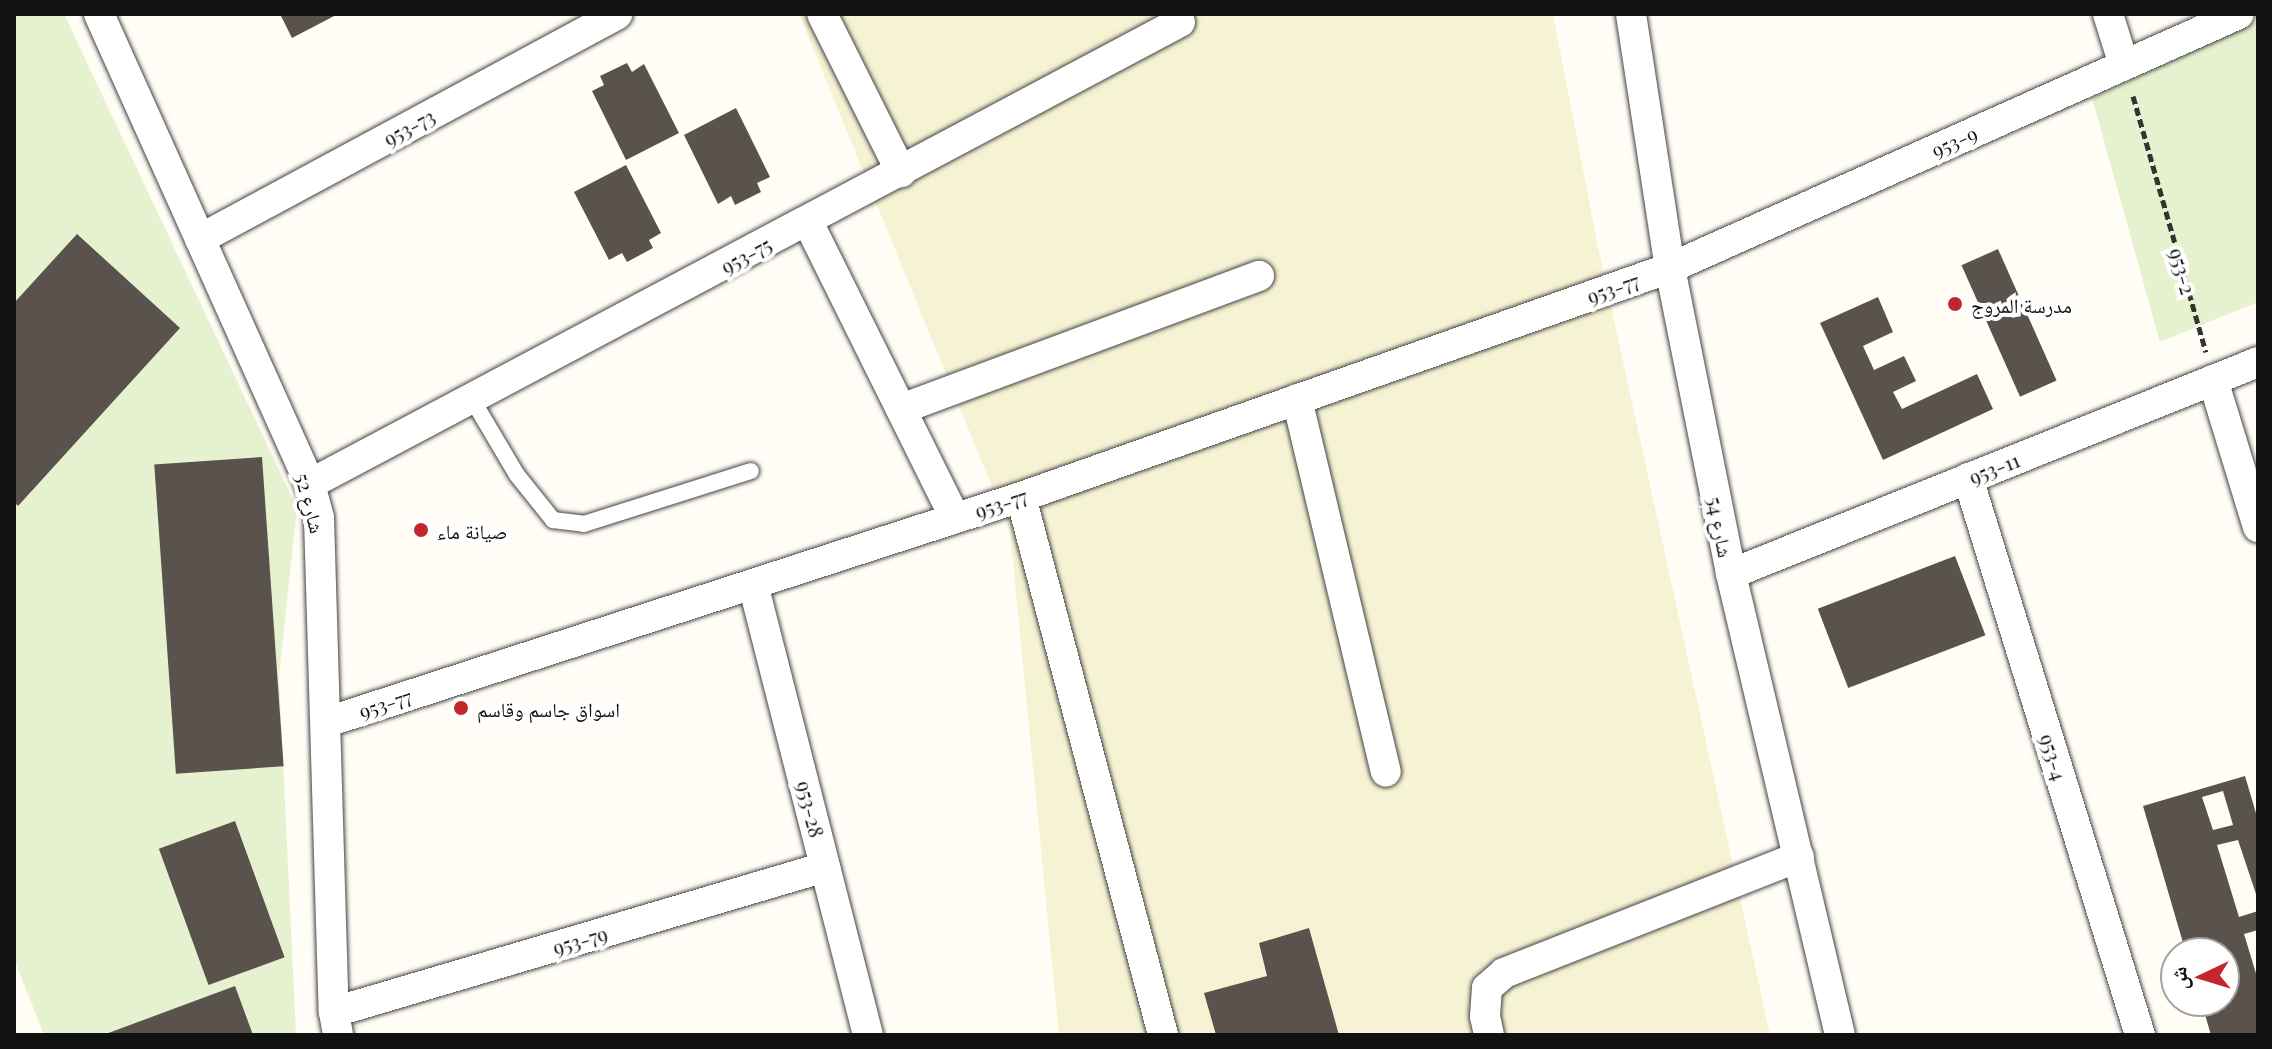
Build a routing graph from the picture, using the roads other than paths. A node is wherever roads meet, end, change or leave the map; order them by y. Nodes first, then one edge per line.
1 (99, 14) edge
2 (617, 14) edge
3 (822, 14) edge
4 (1631, 14) edge
5 (2108, 14) edge
6 (2239, 14) edge
7 (1180, 22) dead end
8 (2124, 65) junction
9 (901, 172) junction
10 (808, 222) junction
11 (200, 239) junction
12 (1670, 268) junction
13 (1259, 276) dead end
14 (2258, 362) edge
15 (2213, 380) junction
16 (472, 399) junction
17 (1297, 399) junction
18 (901, 409) junction
19 (751, 471) dead end
20 (1968, 478) junction
21 (310, 484) junction
22 (1021, 497) junction
23 (955, 518) junction
24 (2258, 527) edge
25 (1731, 574) junction
26 (753, 584) junction
27 (327, 722) junction
28 (1386, 772) dead end
29 (1799, 857) junction
30 (825, 867) junction
31 (336, 1024) edge
32 (868, 1035) edge
33 (1163, 1035) edge
34 (1489, 1035) edge
35 (1840, 1035) edge
36 (2140, 1035) edge

1 - 11 street, شارع 52
2 - 11 street, 953-73
3 - 9 street
4 - 12 street, شارع 54
5 - 8 street
6 - 8 street, 953-9
7 - 9 street, 953-75
8 - 12 street, 953-9
9 - 10 street, 953-75
10 - 16 street, 953-75
10 - 18 street
11 - 21 street, شارع 52
12 - 17 street, 953-77
12 - 25 street, شارع 54
13 - 18 street
14 - 15 street, 953-11
15 - 20 street, 953-11
15 - 24 street
16 - 19 lane
16 - 21 street, 953-75
17 - 22 street, 953-77
17 - 28 street
18 - 23 street
20 - 25 street, 953-11
20 - 36 street, 953-4
21 - 27 street, شارع 52
22 - 23 street, 953-77
22 - 33 street
23 - 26 street, 953-77
25 - 29 street, شارع 54
26 - 27 street, 953-77
26 - 30 street, 953-28
27 - 31 street, شارع 52
29 - 34 street
29 - 35 street, شارع 54
30 - 31 street, 953-79
30 - 32 street, 953-28

